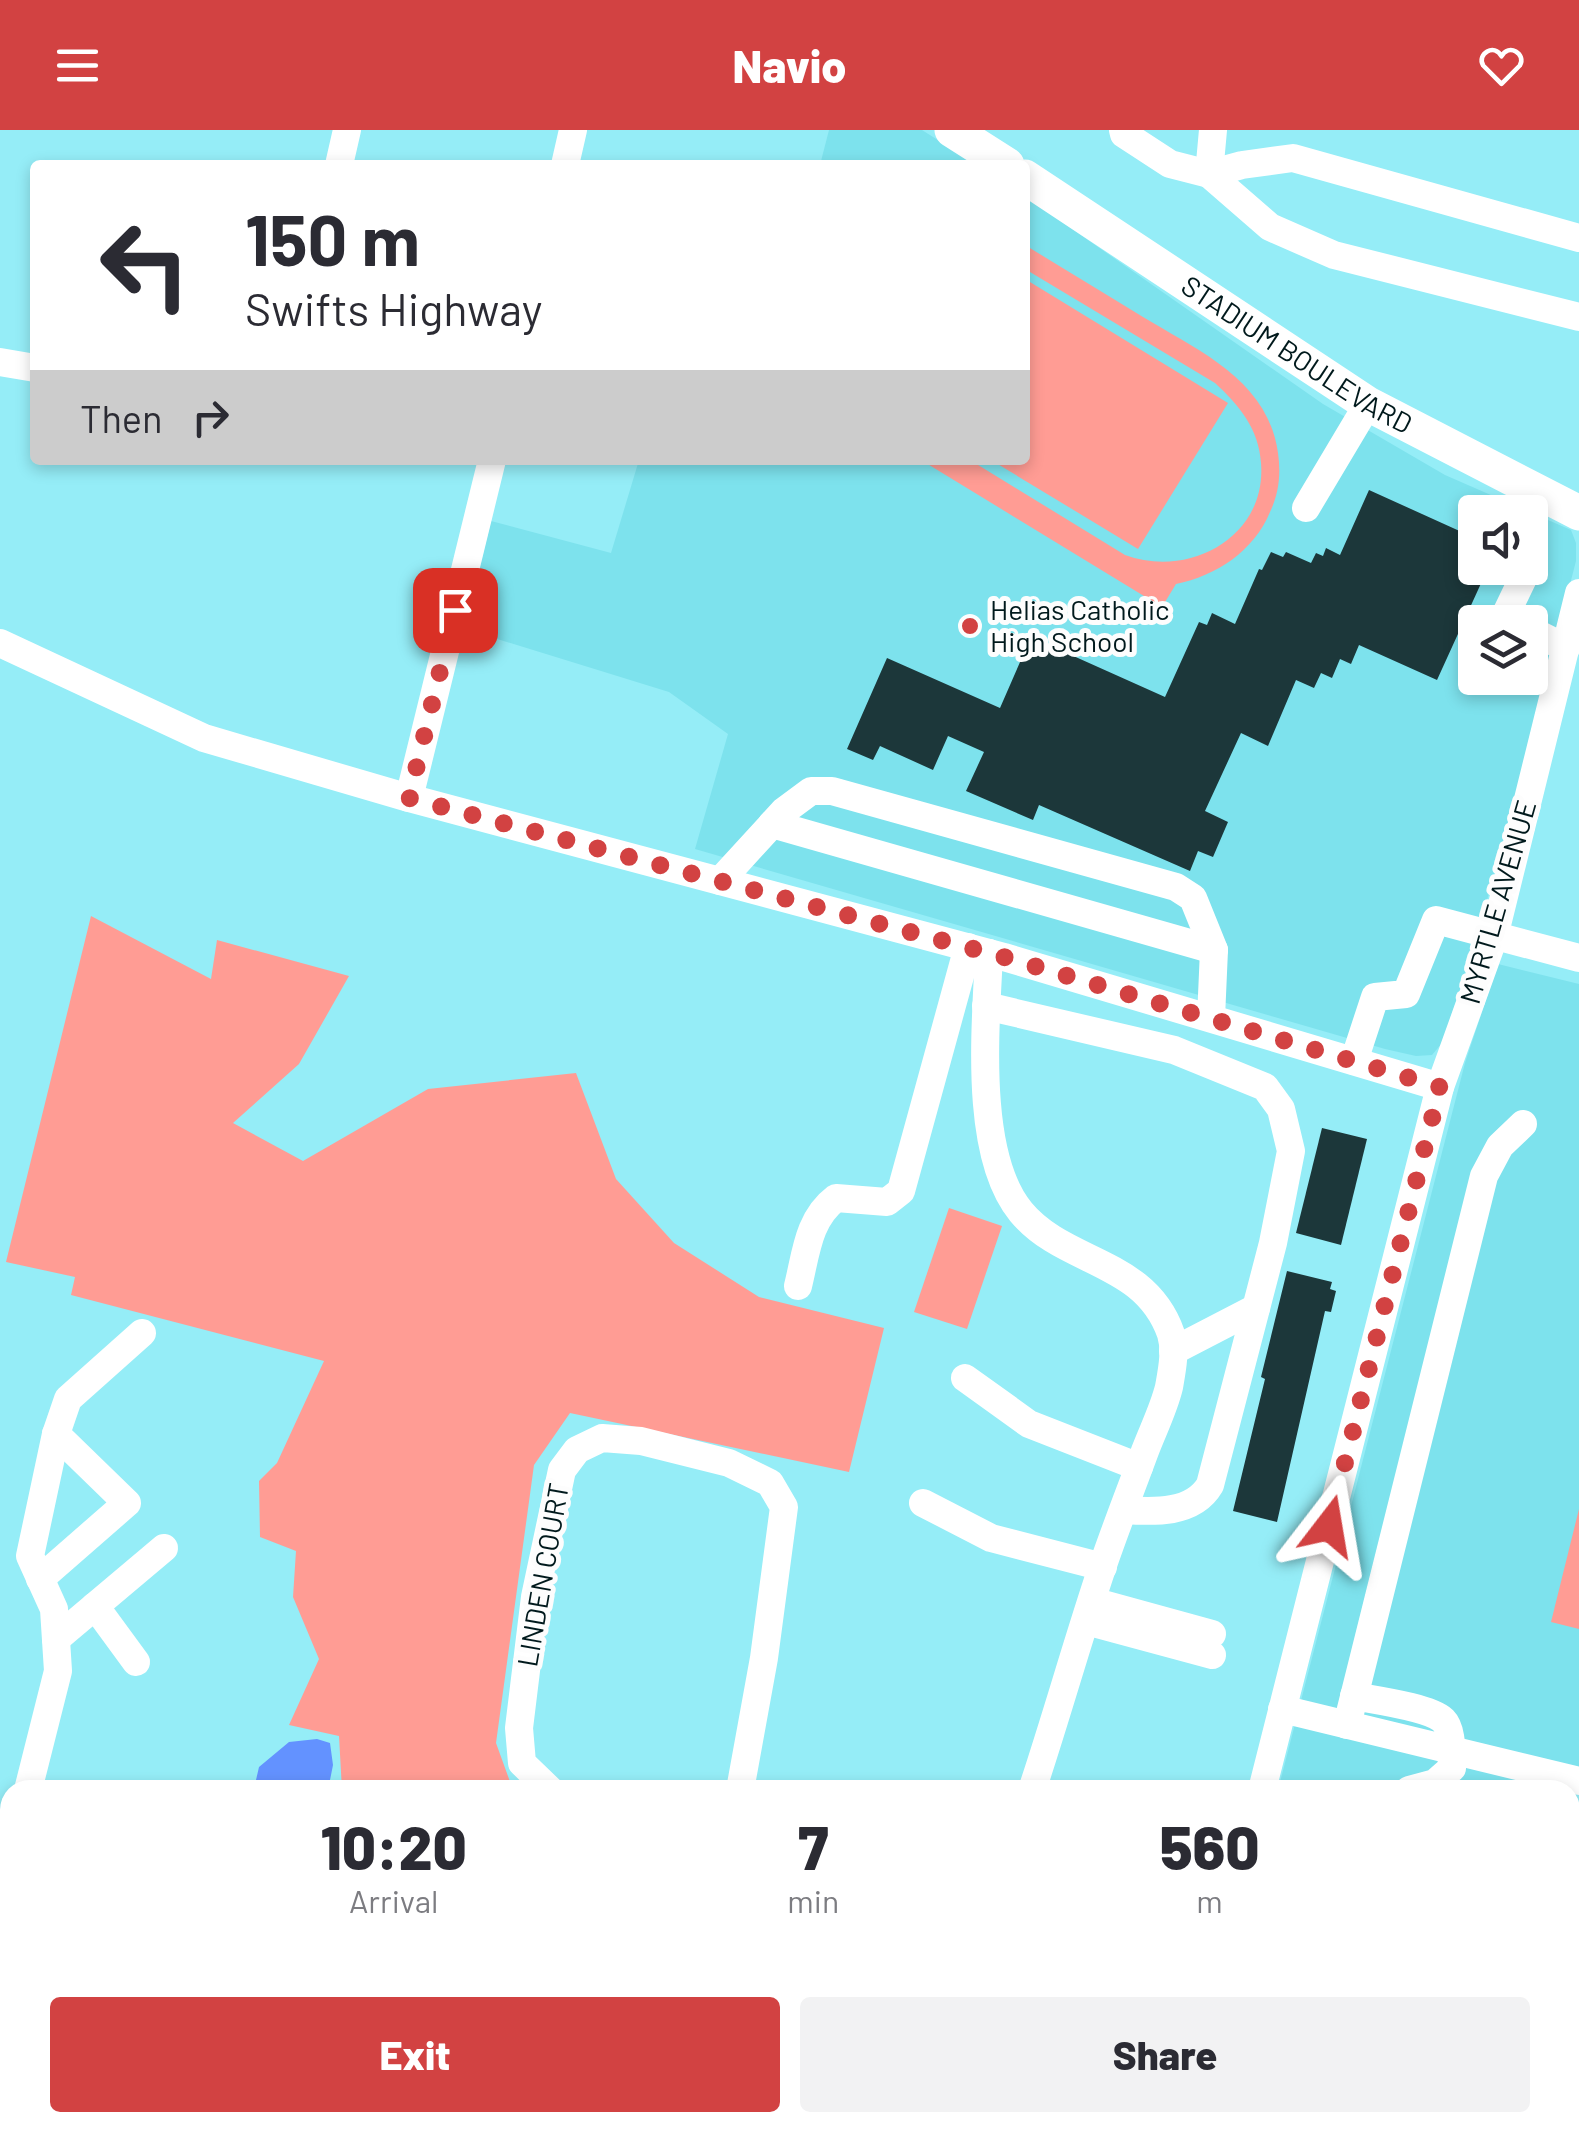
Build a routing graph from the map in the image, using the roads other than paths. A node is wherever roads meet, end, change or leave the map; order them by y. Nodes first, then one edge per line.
1 (348, 130) edge
2 (574, 130) edge
3 (952, 130) edge
4 (1122, 130) edge
5 (1213, 130) edge
6 (995, 148) edge
7 (340, 160) edge
8 (566, 160) edge
9 (1209, 174) junction
10 (1030, 180) edge
11 (1579, 238) edge
12 (1579, 318) edge
13 (0, 362) edge
14 (30, 367) edge
15 (1368, 404) junction
16 (491, 465) edge
17 (1306, 508) dead end
18 (1579, 513) edge
19 (1579, 593) edge
20 (1548, 640) edge
21 (0, 643) edge
22 (1566, 648) junction
23 (409, 798) junction
24 (772, 824) junction
25 (720, 881) junction
26 (1494, 938) junction
27 (979, 950) junction
28 (1214, 950) junction
29 (1579, 958) edge
30 (986, 1006) junction
31 (1211, 1018) junction
32 (1354, 1061) junction
33 (1440, 1087) junction
34 (1523, 1124) dead end
35 (798, 1286) dead end
36 (1256, 1308) junction
37 (142, 1333) dead end
38 (1173, 1351) junction
39 (965, 1378) dead end
40 (56, 1434) junction
41 (1139, 1467) junction
42 (923, 1503) dead end
43 (1124, 1510) junction
44 (164, 1548) dead end
45 (1102, 1566) junction
46 (40, 1579) junction
47 (95, 1606) junction
48 (1089, 1611) junction
49 (56, 1639) junction
50 (1212, 1644) dead end
51 (136, 1662) dead end
52 (1354, 1696) junction
53 (1282, 1708) junction
54 (1347, 1724) junction
55 (1450, 1750) junction
56 (31, 1780) edge
57 (540, 1780) edge
58 (742, 1780) edge
59 (1035, 1780) edge
60 (1264, 1780) edge
61 (1439, 1780) edge
62 (1575, 1780) edge

1 - 7 street
2 - 8 street
3 - 6 main road
4 - 9 street
5 - 9 street
9 - 11 street
9 - 12 street
10 - 15 main road, STADIUM BOULEVARD
13 - 14 street
15 - 17 street
15 - 18 main road, STADIUM BOULEVARD
16 - 23 street
19 - 22 street, MYRTLE AVENUE
20 - 22 street
21 - 23 street
22 - 26 street, MYRTLE AVENUE
23 - 25 street
24 - 25 street
24 - 28 street
24 - 28 street
25 - 27 street
26 - 29 street
26 - 32 street
26 - 33 street, MYRTLE AVENUE
27 - 30 street
27 - 31 street
27 - 35 street
28 - 31 street
30 - 36 street
30 - 38 street
31 - 32 street
32 - 33 street
33 - 53 street, MYRTLE AVENUE
34 - 52 street
36 - 38 street
36 - 43 street
37 - 40 street
38 - 41 street
39 - 41 street
40 - 46 street
40 - 46 street
41 - 43 street
42 - 45 street
43 - 45 street
44 - 47 street
45 - 48 street
46 - 49 street
47 - 49 street
47 - 51 street
48 - 50 street
48 - 59 street
49 - 56 street
52 - 54 street
52 - 55 street
53 - 54 street
53 - 60 street, MYRTLE AVENUE
54 - 55 street
55 - 61 street
55 - 62 street
57 - 58 street, LINDEN COURT

